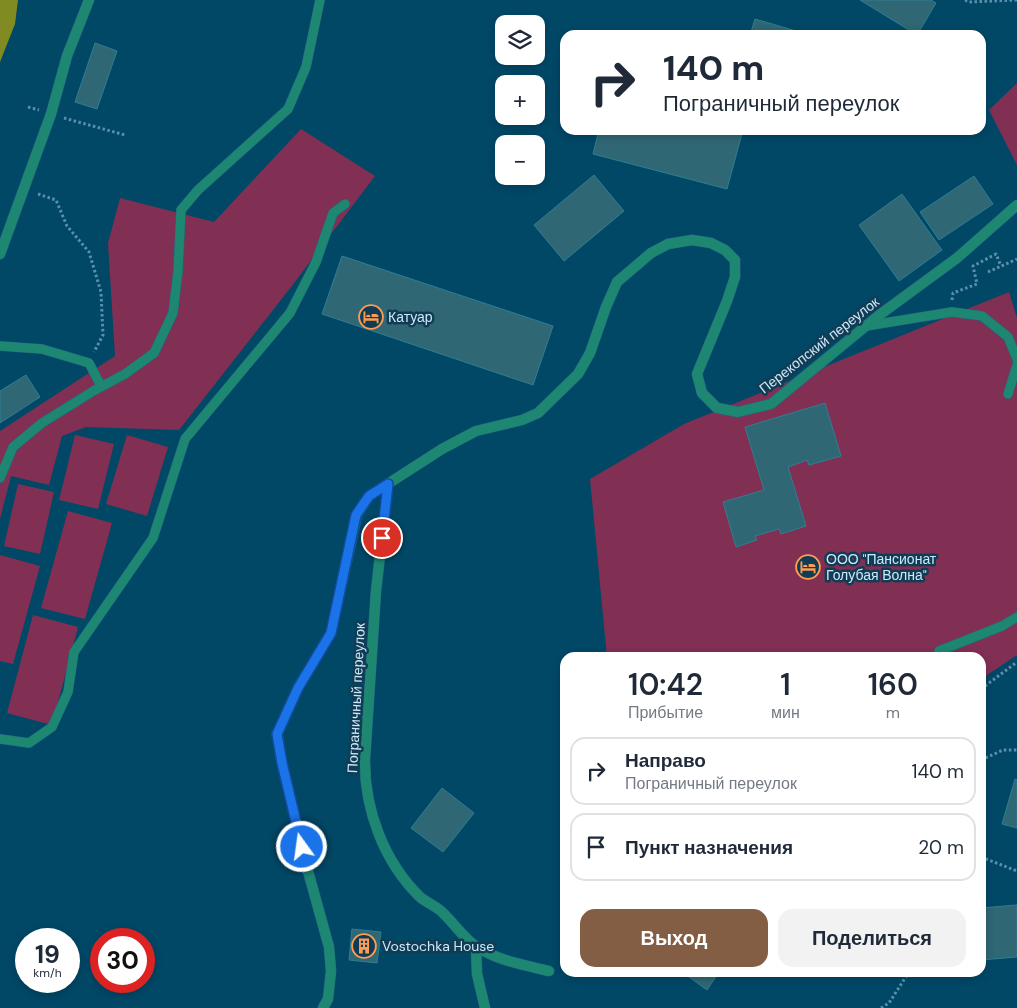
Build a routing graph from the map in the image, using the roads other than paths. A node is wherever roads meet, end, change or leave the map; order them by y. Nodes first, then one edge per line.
1 (89, 0) edge
2 (320, 0) edge
3 (345, 204) dead end
4 (1017, 207) edge
5 (0, 254) edge
6 (866, 326) junction
7 (0, 346) edge
8 (1017, 359) edge
9 (1017, 365) edge
10 (101, 386) junction
11 (1008, 394) dead end
12 (0, 478) edge
13 (388, 484) junction
14 (1017, 617) edge
15 (939, 650) dead end
16 (0, 739) edge
17 (476, 947) junction
18 (549, 971) dead end
19 (323, 1008) edge
20 (485, 1008) edge

1 - 5 street
2 - 10 lane
3 - 16 lane
4 - 6 street, Перекопский переулок
6 - 8 lane
6 - 13 street, Перекопский переулок
7 - 10 lane
9 - 11 lane
10 - 12 lane
13 - 17 street, Пограничный переулок
13 - 19 street
14 - 15 lane
17 - 18 street, Пограничный переулок
17 - 20 street

